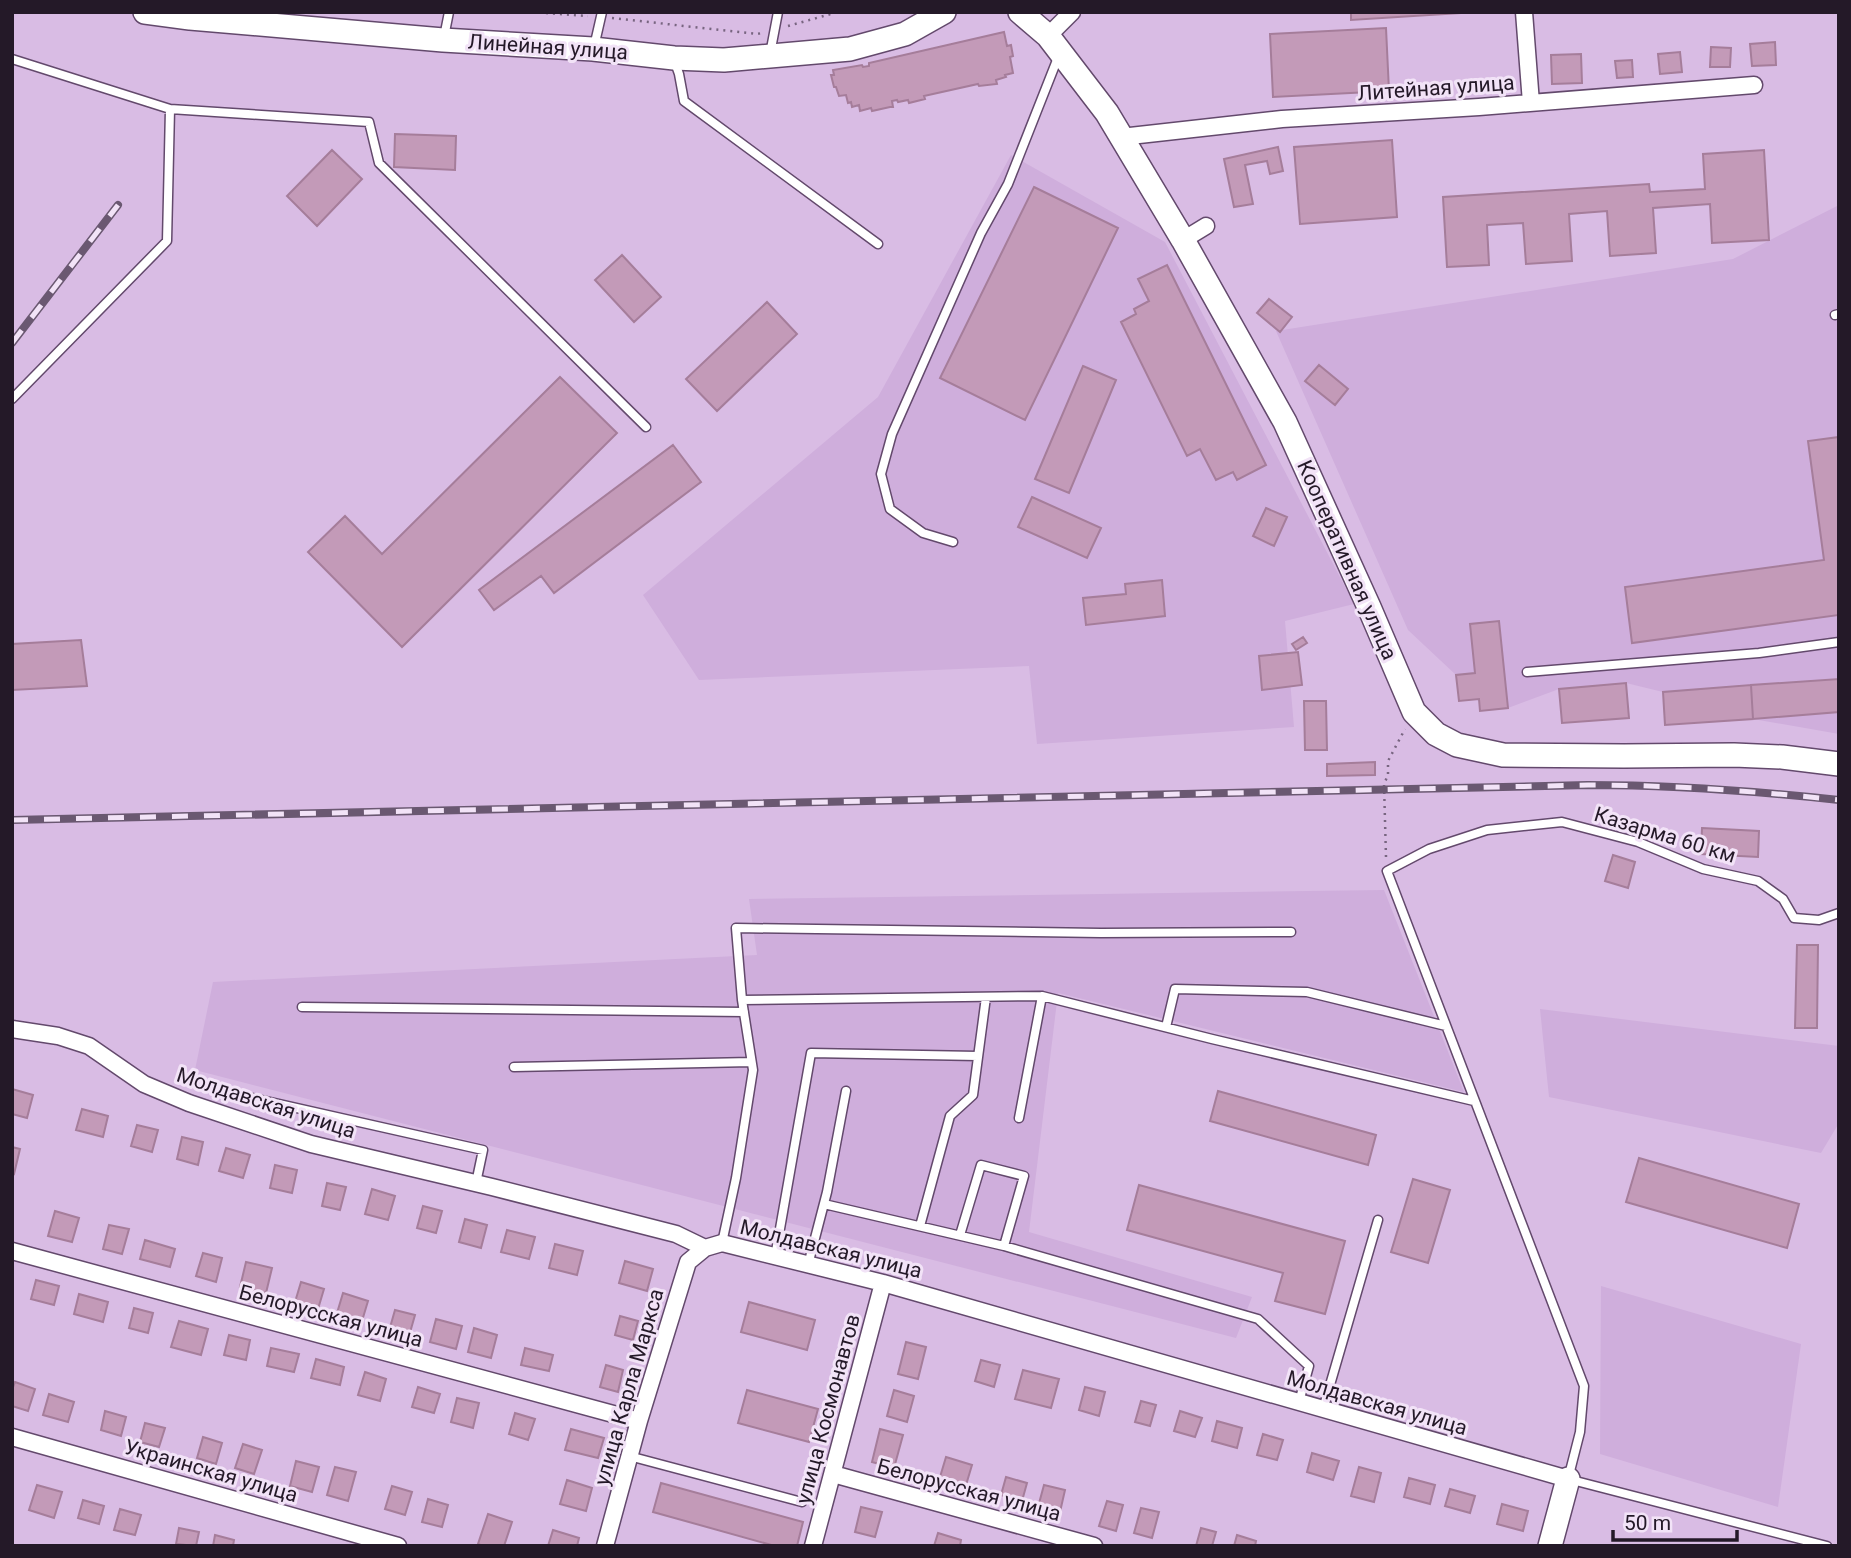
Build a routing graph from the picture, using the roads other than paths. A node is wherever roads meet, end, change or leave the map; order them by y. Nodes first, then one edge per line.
1 (145, 12) edge
2 (449, 12) edge
3 (778, 12) edge
4 (944, 12) edge
5 (1020, 12) edge
6 (1072, 12) edge
7 (1524, 12) edge
8 (601, 15) edge
9 (443, 40) junction
10 (1054, 44) junction
11 (593, 49) junction
12 (769, 56) junction
13 (674, 58) junction
14 (12, 59) edge
15 (1754, 85) dead end
16 (1531, 103) junction
17 (170, 109) junction
18 (1121, 137) junction
19 (1206, 226) dead end
20 (1183, 240) junction
21 (878, 244) dead end
22 (12, 399) edge
23 (646, 427) dead end
24 (953, 542) dead end
25 (1839, 642) edge
26 (1527, 672) dead end
27 (1839, 764) edge
28 (1839, 913) edge
29 (1291, 932) dead end
30 (1042, 996) junction
31 (986, 997) junction
32 (742, 1000) junction
33 (302, 1007) dead end
34 (744, 1012) junction
35 (1446, 1026) junction
36 (1166, 1027) junction
37 (12, 1029) edge
38 (978, 1056) junction
39 (751, 1062) junction
40 (514, 1067) dead end
41 (846, 1091) dead end
42 (239, 1095) dead end
43 (1474, 1101) junction
44 (1019, 1118) dead end
45 (476, 1183) junction
46 (824, 1204) junction
47 (1378, 1220) dead end
48 (920, 1226) junction
49 (960, 1236) junction
50 (722, 1243) junction
51 (1004, 1246) junction
52 (705, 1248) junction
53 (12, 1251) edge
54 (775, 1256) junction
55 (808, 1265) junction
56 (883, 1283) junction
57 (1299, 1402) junction
58 (1323, 1409) junction
59 (639, 1421) junction
60 (12, 1437) edge
61 (629, 1456) junction
62 (833, 1474) junction
63 (1568, 1479) junction
64 (802, 1502) dead end
65 (398, 1546) edge
66 (605, 1546) edge
67 (813, 1546) edge
68 (1094, 1546) edge
69 (1550, 1546) edge
70 (1827, 1546) edge

1 - 9 street, Линейная улица
2 - 9 lane
3 - 12 lane
4 - 12 street, Линейная улица
5 - 10 street, Кооперативная улица
6 - 10 street
7 - 16 street
8 - 11 lane
9 - 11 street, Линейная улица
10 - 18 street, Кооперативная улица
10 - 24 lane
11 - 13 street, Линейная улица
12 - 13 street, Линейная улица
13 - 21 lane
14 - 17 lane
15 - 16 street, Литейная улица
16 - 18 street, Литейная улица
17 - 22 lane
17 - 23 lane
18 - 20 street, Кооперативная улица
19 - 20 street
20 - 27 street, Кооперативная улица
25 - 26 lane
28 - 35 lane, Казарма 60 км
29 - 32 lane
30 - 31 lane
30 - 36 lane
30 - 44 lane
31 - 32 lane
31 - 38 lane
32 - 34 lane
33 - 34 lane
34 - 39 lane
35 - 36 lane
35 - 43 lane
36 - 43 lane
37 - 45 street, Молдавская улица
38 - 48 lane
38 - 54 lane
39 - 40 lane
39 - 50 lane
41 - 46 lane
42 - 45 lane
43 - 63 lane
45 - 52 street, Молдавская улица
46 - 48 lane
46 - 55 lane
47 - 58 lane
48 - 49 lane
49 - 51 lane
49 - 51 lane
50 - 52 street, Молдавская улица
50 - 54 street, Молдавская улица
51 - 57 lane
52 - 59 street, улица Карла Маркса
53 - 59 street, Белорусская улица
54 - 55 street, Молдавская улица
55 - 56 street, Молдавская улица
56 - 57 street, Молдавская улица
56 - 62 street, улица Космонавтов
57 - 58 street, Молдавская улица
58 - 63 street, Молдавская улица
59 - 61 street, улица Карла Маркса
60 - 65 street, Украинская улица
61 - 64 lane
61 - 66 street, улица Карла Маркса
62 - 67 street, улица Космонавтов
62 - 68 street, Белорусская улица
63 - 69 street
63 - 70 lane

